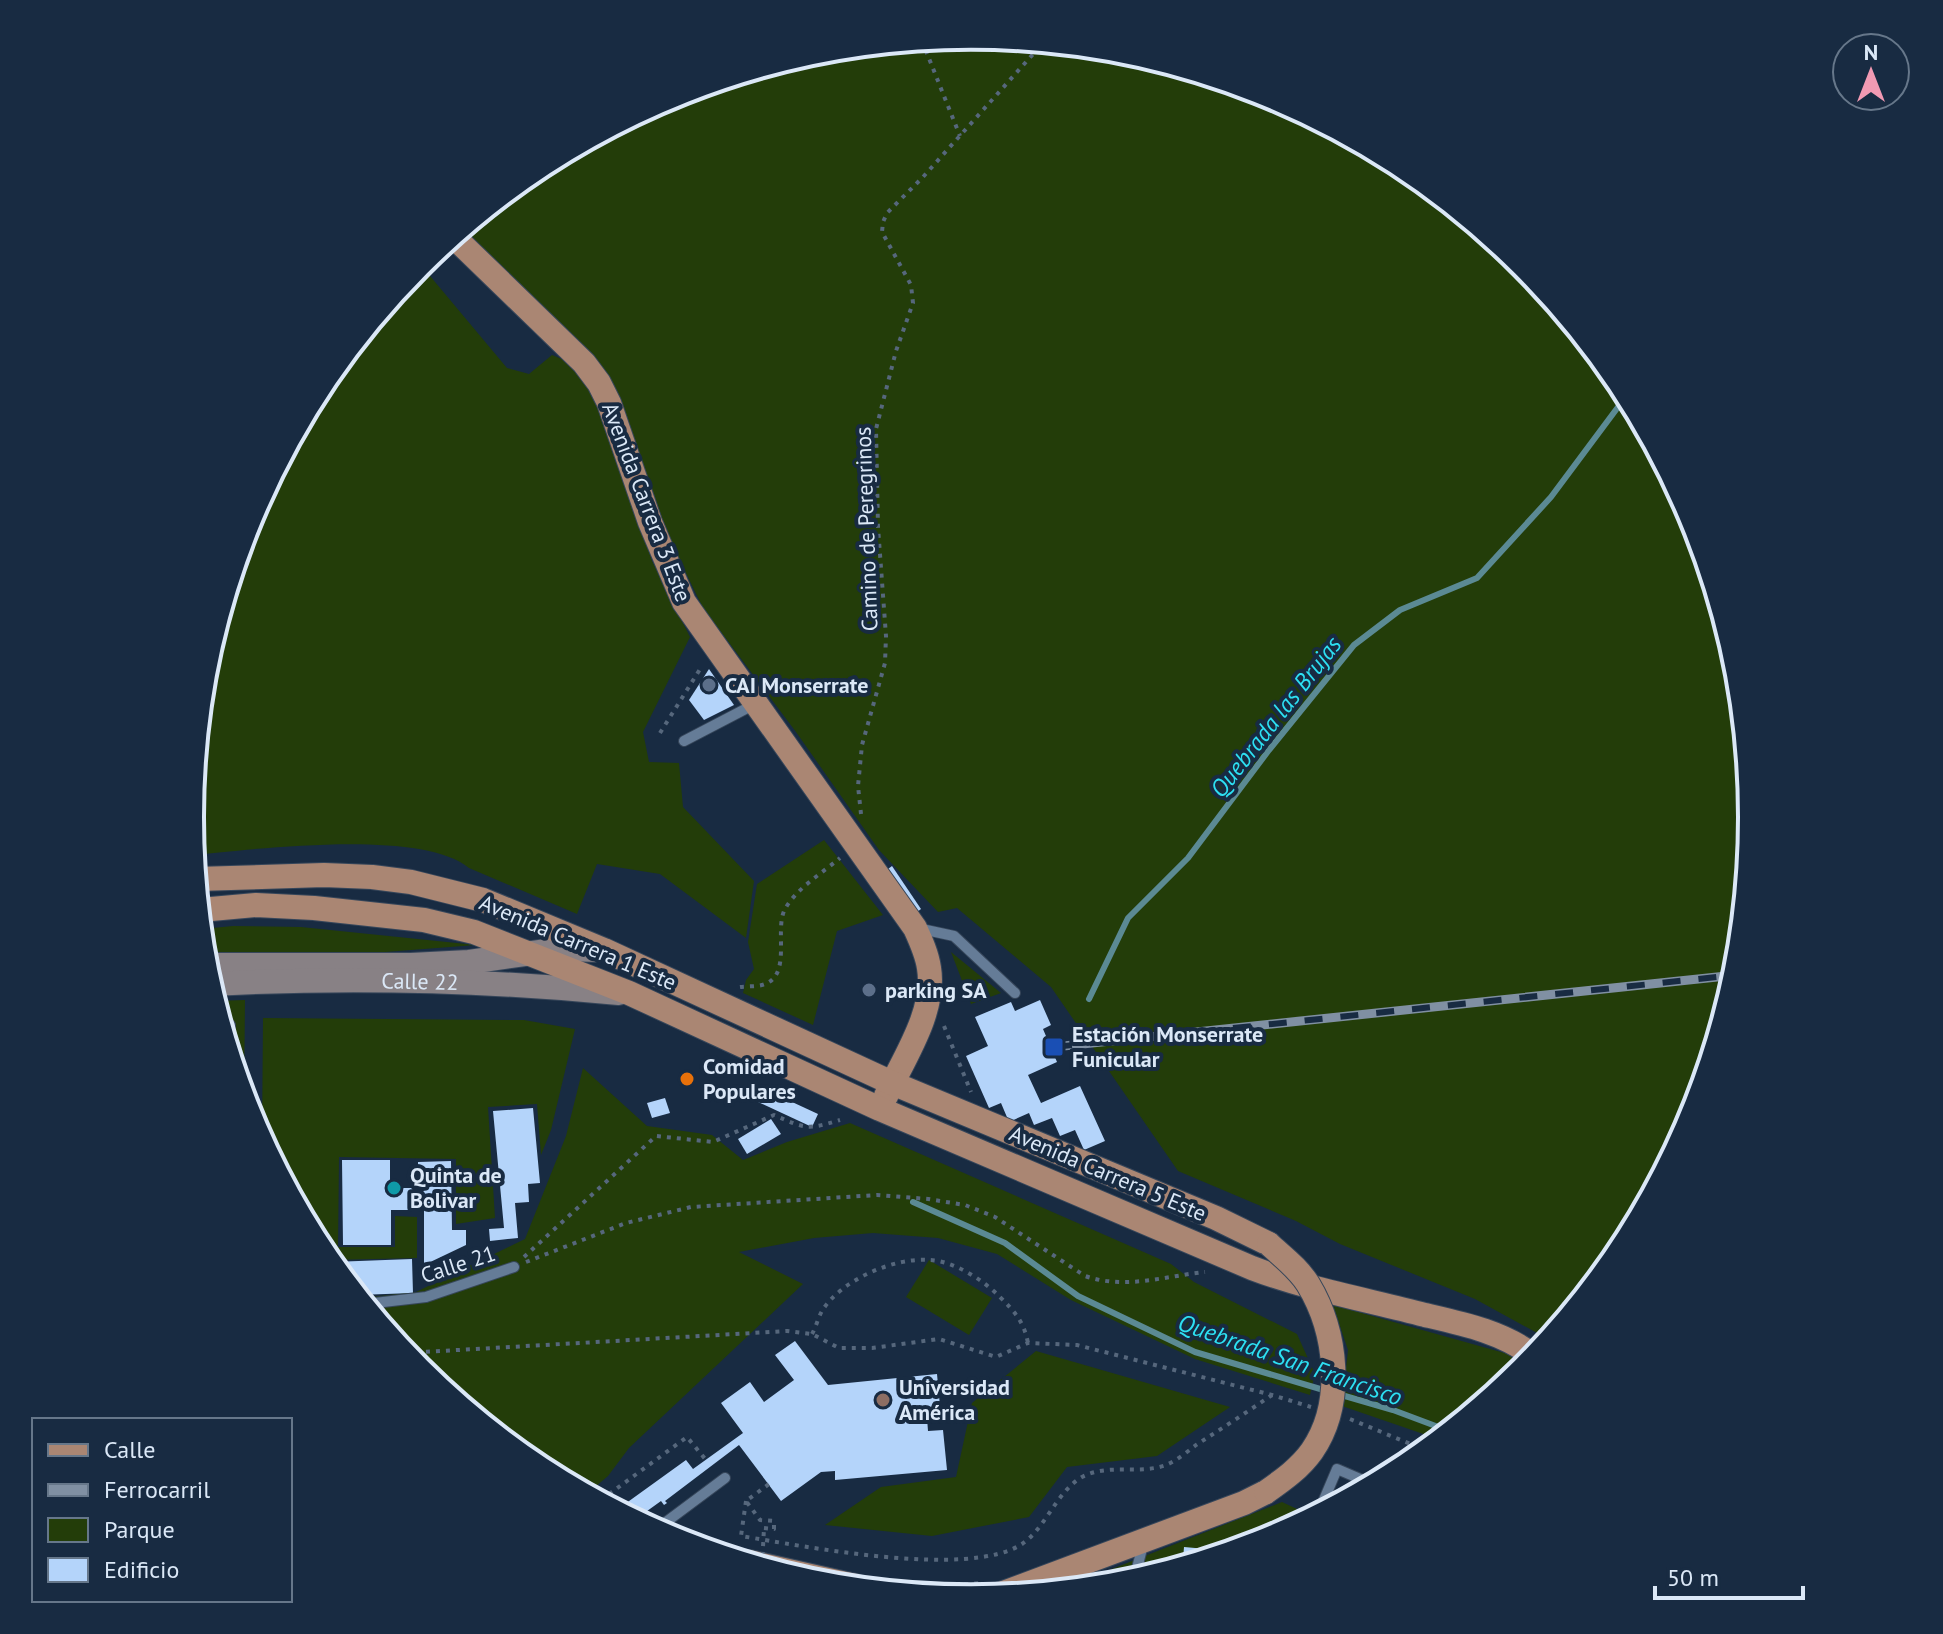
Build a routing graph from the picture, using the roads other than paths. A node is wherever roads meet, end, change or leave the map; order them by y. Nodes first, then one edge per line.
1 (461, 244) edge
2 (755, 704) junction
3 (684, 741) dead end
4 (207, 879) edge
5 (210, 909) edge
6 (915, 928) junction
7 (604, 950) junction
8 (529, 953) junction
9 (219, 965) edge
10 (223, 984) edge
11 (629, 993) junction
12 (1015, 993) dead end
13 (892, 1083) junction
14 (880, 1109) junction
15 (514, 1267) road end
16 (378, 1303) edge
17 (1523, 1349) edge
18 (725, 1478) dead end
19 (1359, 1478) edge
20 (1325, 1497) edge
21 (667, 1521) edge
22 (1145, 1539) junction
23 (1138, 1565) edge
24 (1012, 1582) edge

1 - 2 main road, Avenida Carrera 3 Este
2 - 3 lane
2 - 6 main road, Avenida Carrera 3 Este
4 - 7 main road, Avenida Carrera 1 Este
5 - 8 main road, Avenida Carrera 1 Este
6 - 12 lane
6 - 13 main road, Avenida Carrera 3 Este
7 - 8 street, Calle 22
7 - 13 main road, Avenida Carrera 1 Este
8 - 9 street, Calle 22
8 - 11 main road, Avenida Carrera 1 Este
10 - 11 street, Calle 22
11 - 14 main road, Avenida Carrera 1 Este
13 - 14 main road, Avenida Carrera 3 Este
13 - 22 main road, Avenida Carrera 5 Este, bridge
14 - 17 main road, Avenida Carrera 5 Este
15 - 16 lane, Calle 21
18 - 21 lane
19 - 20 lane
22 - 23 lane
22 - 24 main road, Avenida Carrera 5 Este

